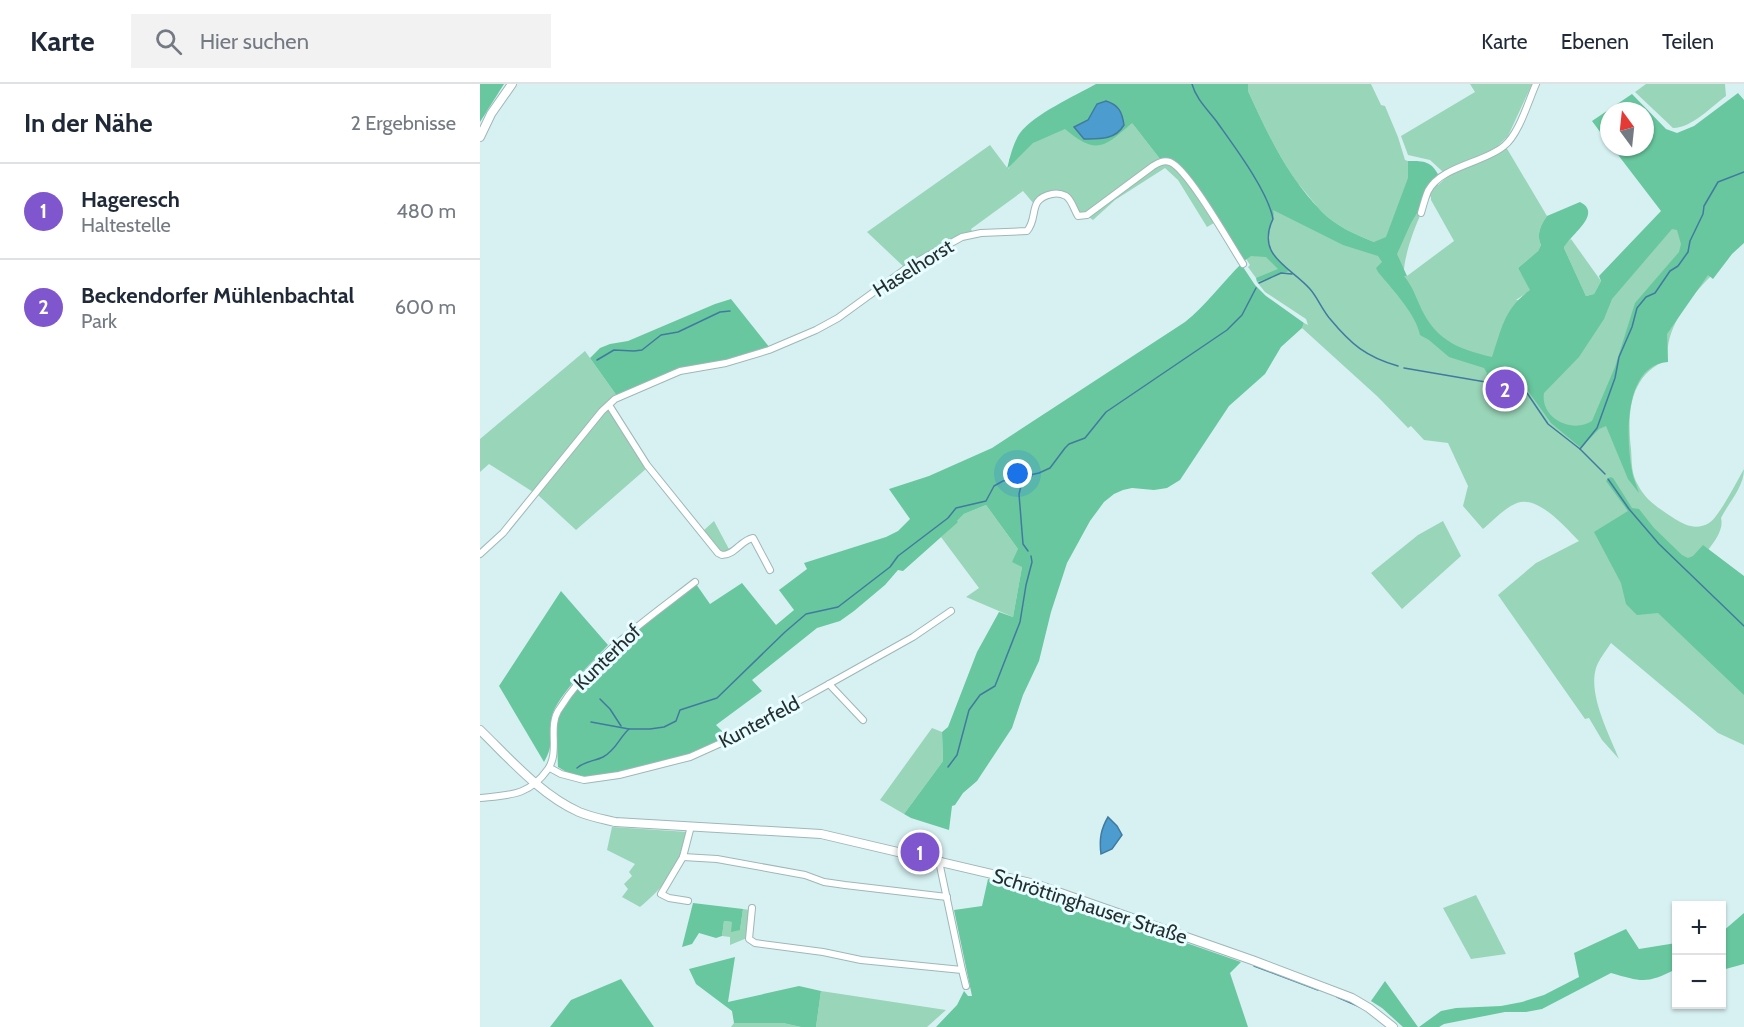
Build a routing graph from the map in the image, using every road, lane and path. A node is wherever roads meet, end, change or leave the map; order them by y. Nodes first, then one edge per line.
1 (512, 84) edge
2 (1536, 84) edge
3 (480, 137) edge
4 (1421, 213) dead end
5 (1243, 264) dead end
6 (609, 405) junction
7 (480, 554) edge
8 (770, 570) dead end
9 (695, 582) dead end
10 (951, 611) dead end
11 (829, 684) junction
12 (863, 720) dead end
13 (480, 730) edge
14 (550, 768) junction
15 (535, 782) junction
16 (480, 798) edge
17 (691, 826) junction
18 (683, 857) junction
19 (941, 861) junction
20 (947, 897) junction
21 (688, 901) dead end
22 (752, 908) dead end
23 (962, 970) junction
24 (966, 986) dead end
25 (1393, 1027) edge

1 - 3 street
2 - 4 street
5 - 6 street, Haselhorst
6 - 7 street, Haselhorst
6 - 8 street
9 - 14 street, Kunterhof
10 - 11 street, Kunterfeld
11 - 12 street
11 - 14 street, Kunterfeld
13 - 15 main road, Schröttinghauser Straße
14 - 15 street
15 - 16 street
15 - 17 main road, Schröttinghauser Straße
17 - 18 street
17 - 19 main road, Schröttinghauser Straße
18 - 20 street
18 - 21 street
19 - 20 street
19 - 25 main road, Schröttinghauser Straße
20 - 23 street
22 - 23 street
23 - 24 street

